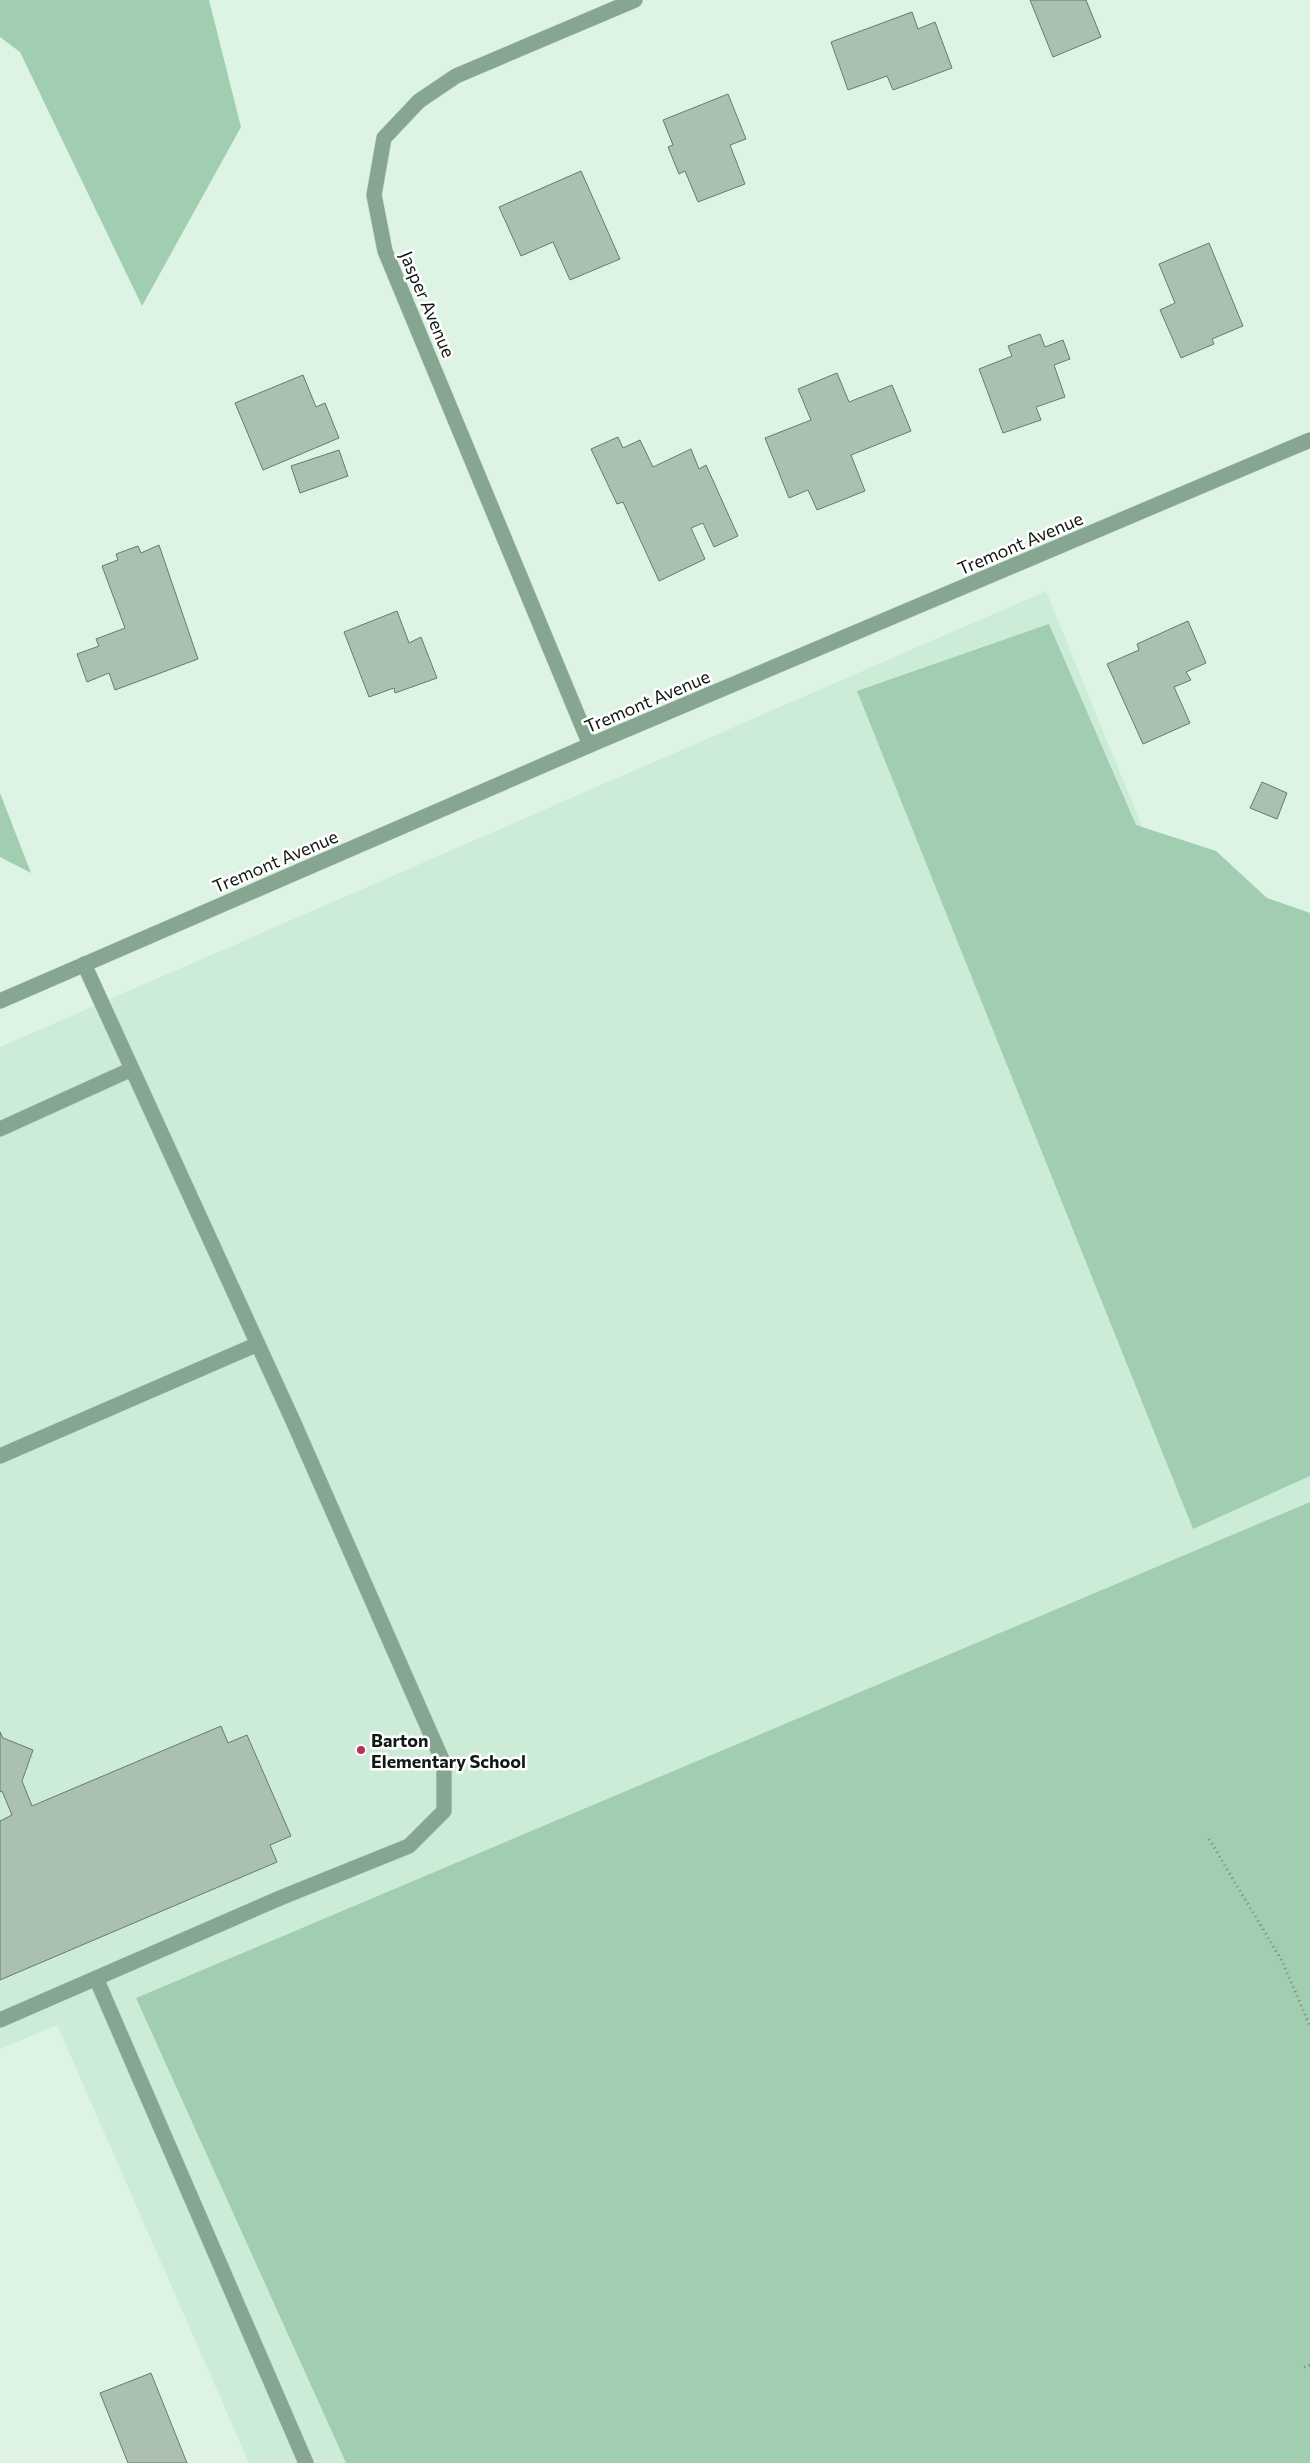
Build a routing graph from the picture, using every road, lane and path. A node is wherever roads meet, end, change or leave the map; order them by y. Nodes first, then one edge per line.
1 (634, 0) edge
2 (1310, 440) edge
3 (590, 745) junction
4 (84, 964) junction
5 (0, 1001) edge
6 (132, 1069) junction
7 (0, 1129) edge
8 (258, 1344) junction
9 (0, 1456) edge
10 (1209, 1839) dead end
11 (96, 1978) junction
12 (0, 2020) edge
13 (1310, 2026) edge
14 (1310, 2365) edge
15 (1304, 2367) dead end
16 (306, 2463) edge

1 - 3 street, Jasper Avenue
2 - 3 street, Tremont Avenue
3 - 4 street, Tremont Avenue
4 - 5 street, Tremont Avenue
4 - 6 street
6 - 7 street
6 - 8 street
8 - 9 street
8 - 11 street
10 - 13 path
11 - 12 street
11 - 16 street
14 - 15 path

